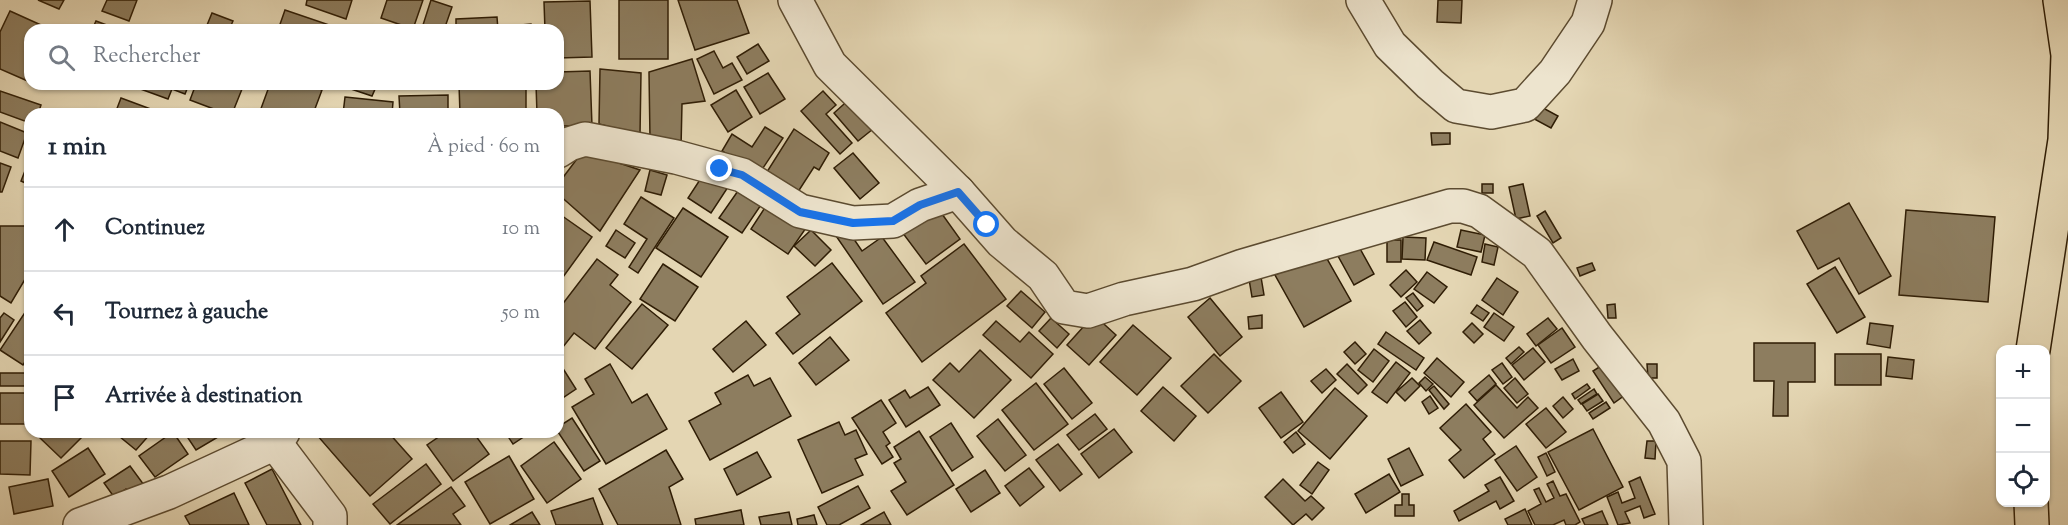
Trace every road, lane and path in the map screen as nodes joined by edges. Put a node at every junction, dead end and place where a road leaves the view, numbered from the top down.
1 (795, 0) edge
2 (1363, 0) edge
3 (1595, 0) edge
4 (2060, 0) edge
5 (564, 147) edge
6 (958, 192) junction
7 (2034, 345) edge
8 (277, 438) edge
9 (280, 438) edge
10 (2031, 507) edge
11 (80, 525) edge
12 (330, 525) edge
13 (1686, 525) edge
14 (2032, 525) edge

1 - 6 street
2 - 3 street
4 - 7 highway
5 - 6 street
6 - 13 street
8 - 11 street
9 - 12 street
10 - 14 highway

